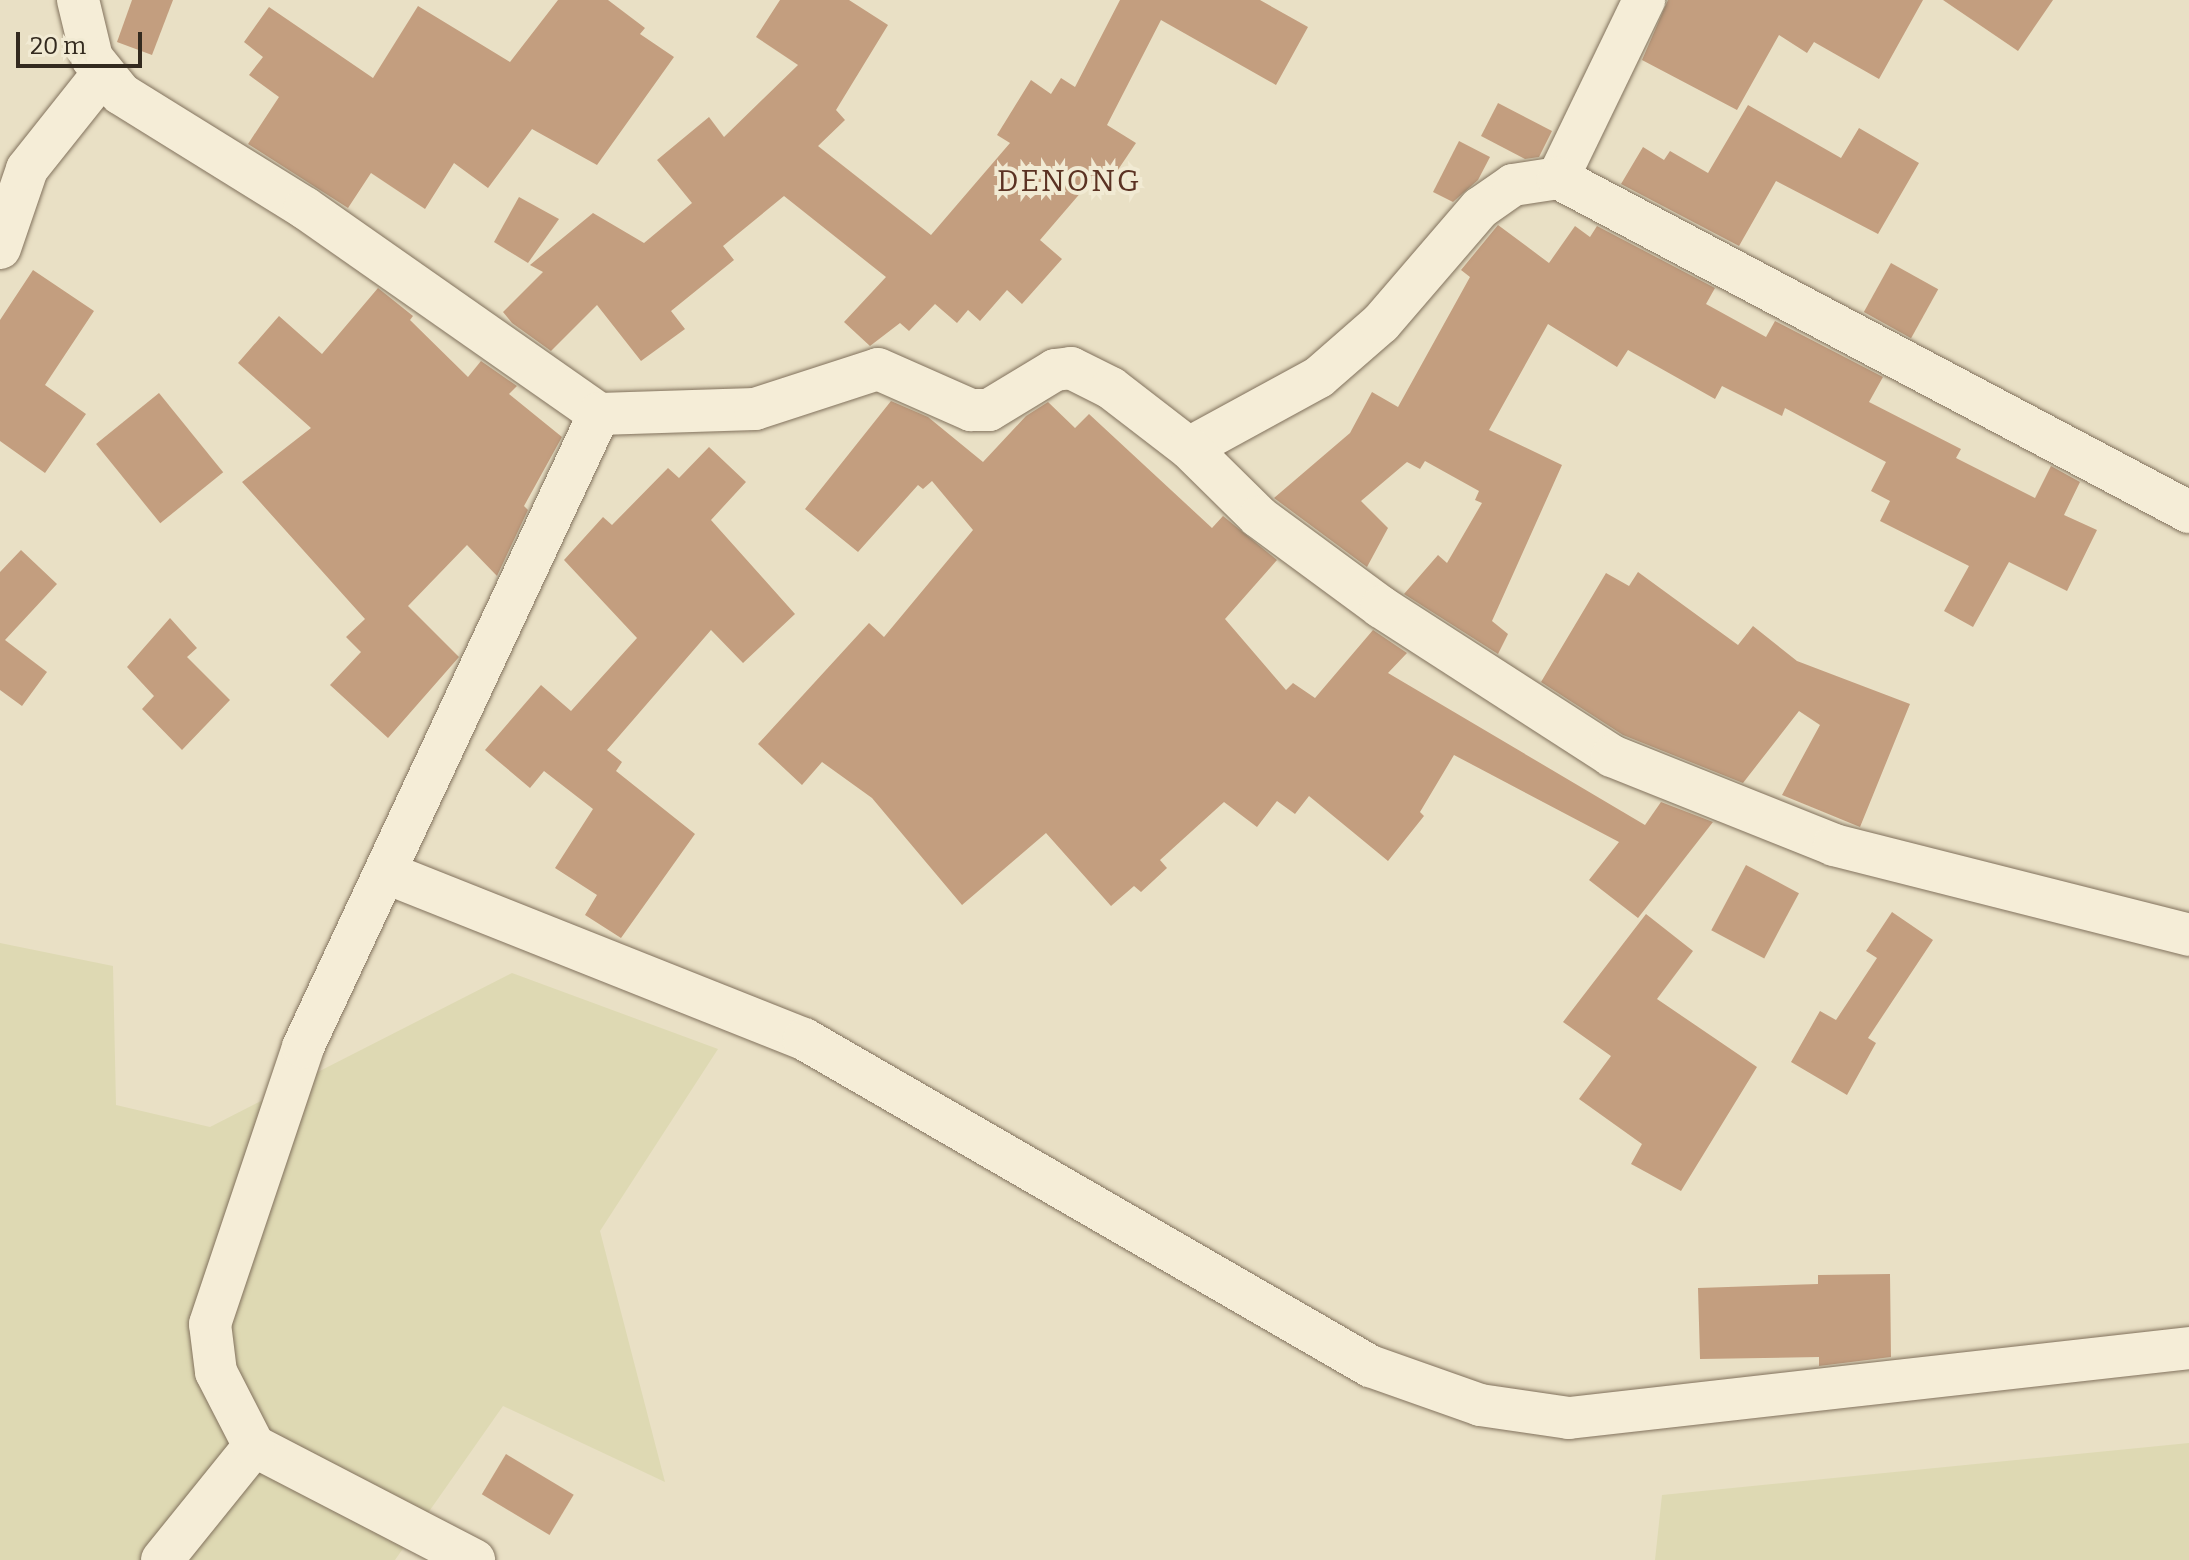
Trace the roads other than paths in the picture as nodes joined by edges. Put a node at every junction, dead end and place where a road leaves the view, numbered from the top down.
1 (78, 0) edge
2 (1644, 0) edge
3 (101, 76) junction
4 (1558, 178) junction
5 (0, 248) edge
6 (599, 414) junction
7 (1189, 448) junction
8 (2189, 512) edge
9 (389, 874) junction
10 (2189, 935) edge
11 (2189, 1348) edge
12 (254, 1446) junction
13 (162, 1560) edge
14 (474, 1560) edge

1 - 3 street
2 - 4 street
3 - 5 street
3 - 6 street
4 - 7 street
4 - 8 street
6 - 7 street
6 - 9 street
7 - 10 street
9 - 11 street
9 - 12 street
12 - 13 street
12 - 14 street

